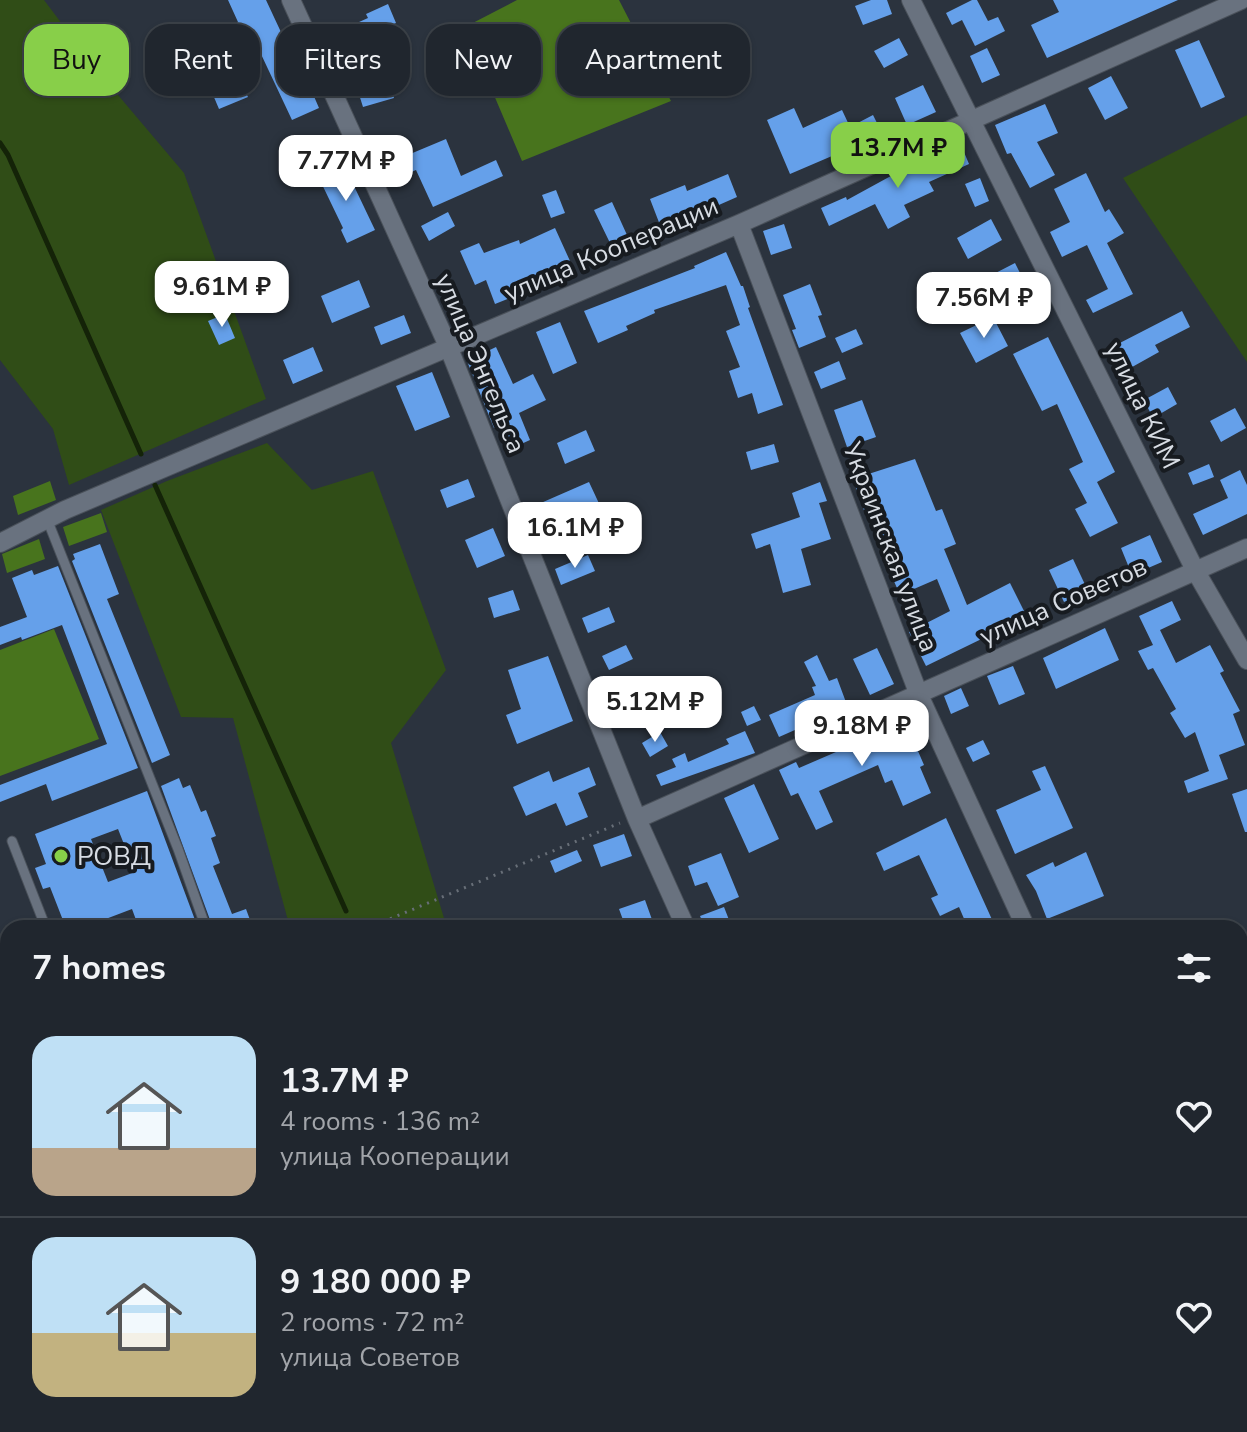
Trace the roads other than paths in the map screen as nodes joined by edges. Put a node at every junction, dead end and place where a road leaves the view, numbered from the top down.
1 (291, 0) edge
2 (911, 0) edge
3 (1241, 0) edge
4 (973, 121) junction
5 (739, 224) junction
6 (448, 346) junction
7 (47, 519) junction
8 (0, 543) edge
9 (1247, 548) edge
10 (1195, 570) junction
11 (1247, 660) edge
12 (919, 695) junction
13 (637, 819) junction
14 (12, 841) dead end
15 (43, 920) edge
16 (203, 920) edge
17 (682, 920) edge
18 (1022, 920) edge

1 - 6 street, улица Энгельса
2 - 4 street, улица КИМ
3 - 4 street, улица Кооперации
4 - 5 street, улица Кооперации
4 - 10 street, улица КИМ
5 - 6 street, улица Кооперации
5 - 12 street, Украинская улица
6 - 7 street, улица Кооперации
6 - 13 street, улица Энгельса
7 - 8 street, улица Кооперации
7 - 16 lane
9 - 10 street, улица Советов
10 - 11 street, улица КИМ
10 - 12 street, улица Советов
12 - 13 street, улица Советов
12 - 18 street, Украинская улица
13 - 17 street, улица Энгельса
14 - 15 lane

